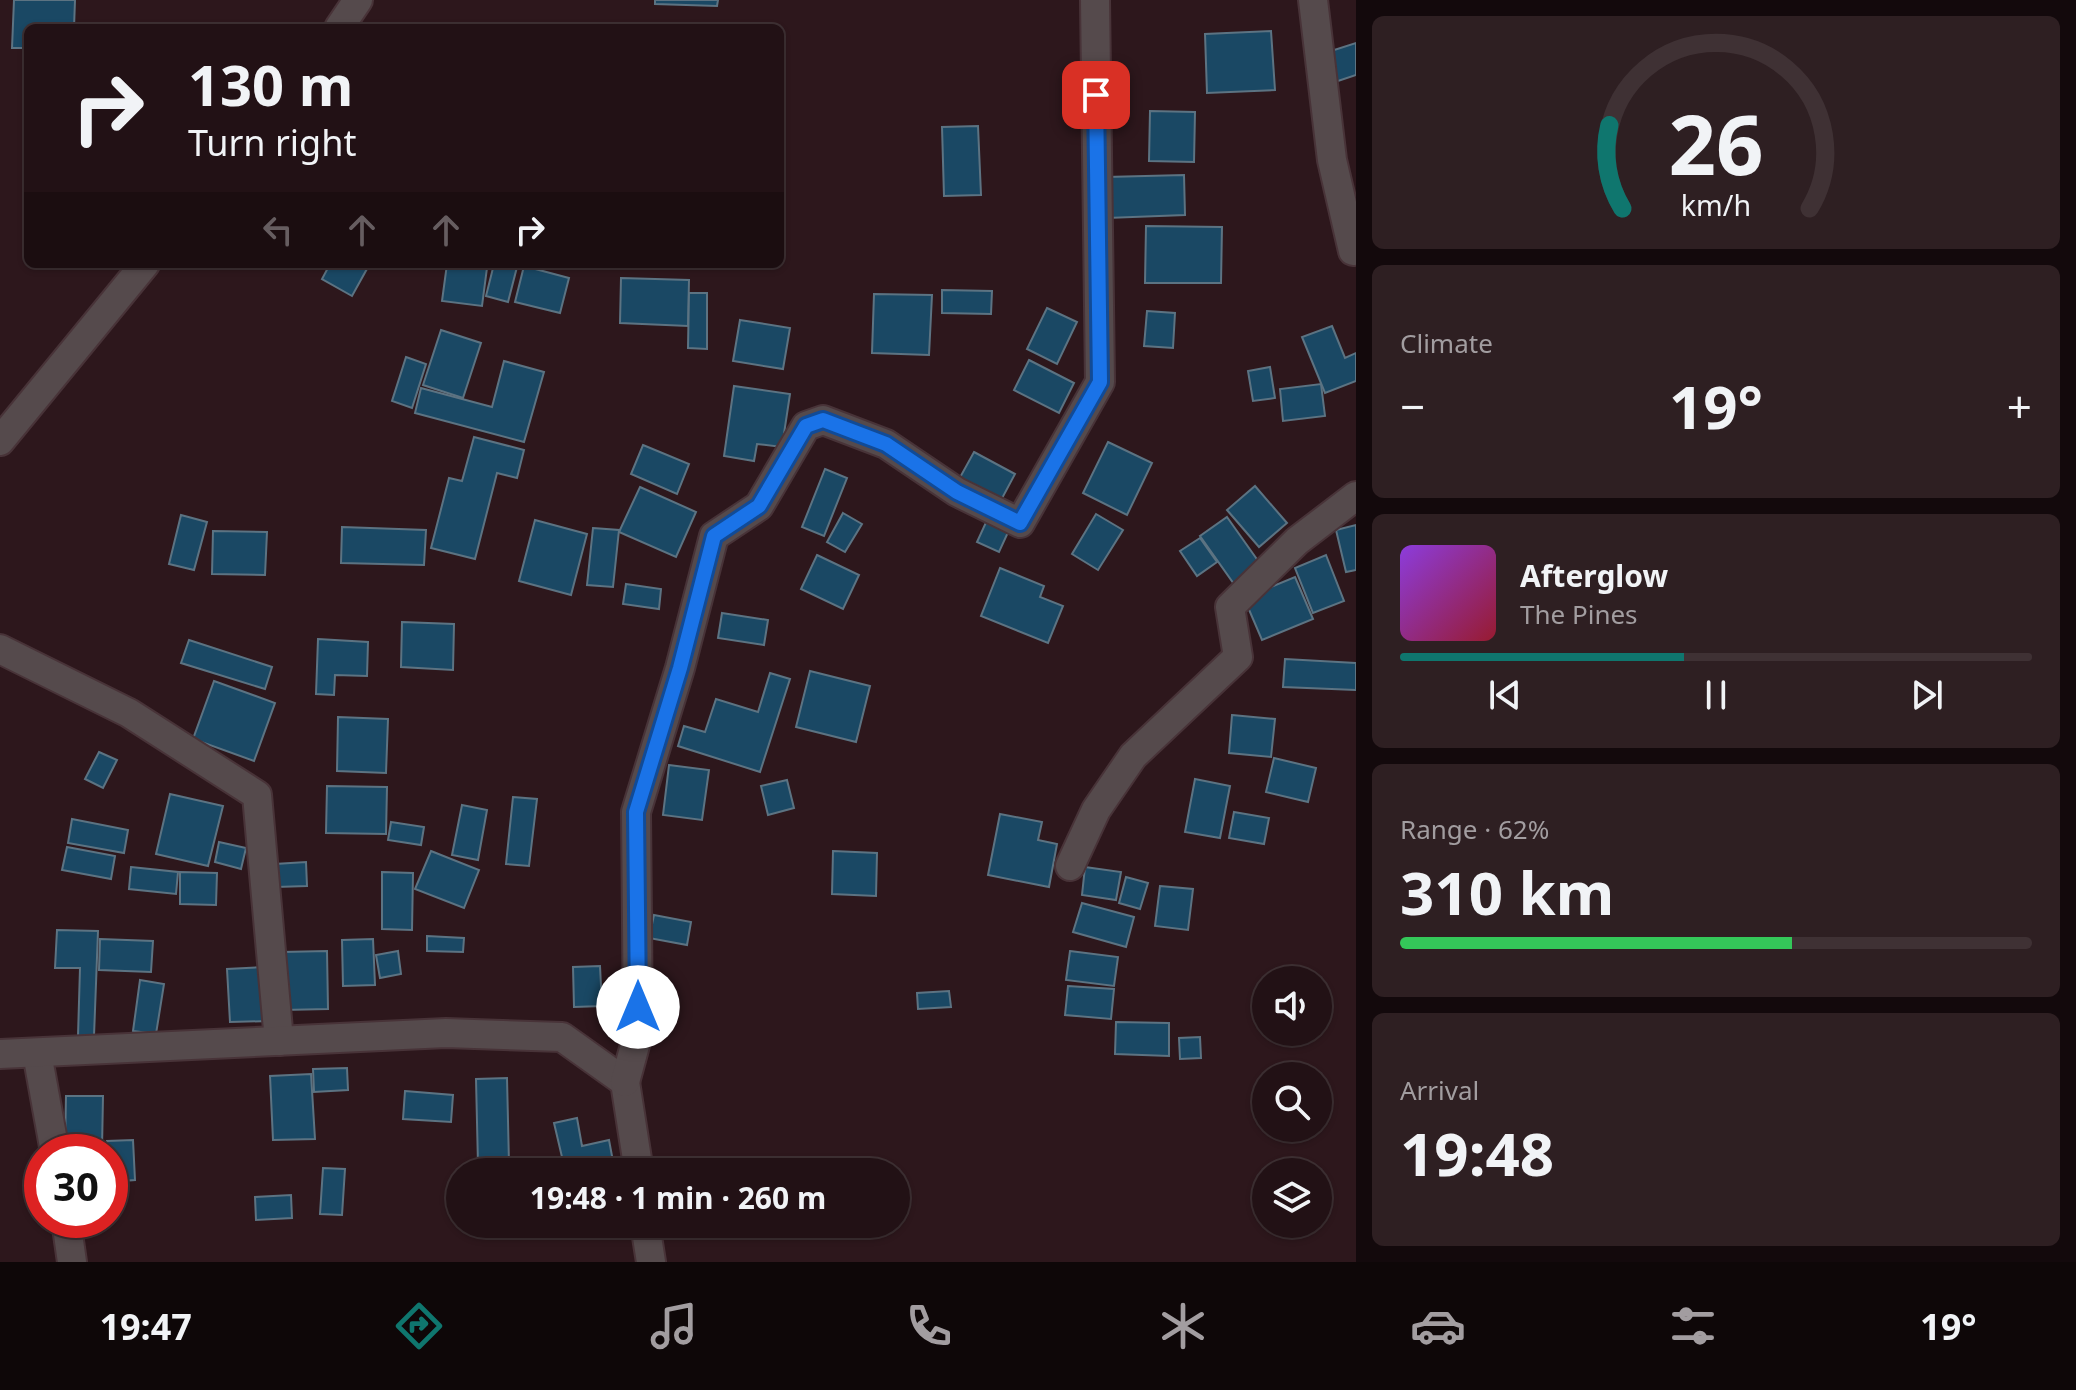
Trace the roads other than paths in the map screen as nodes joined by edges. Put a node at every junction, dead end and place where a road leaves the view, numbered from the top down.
1 (358, 0) edge
2 (1095, 0) edge
3 (1313, 0) edge
4 (342, 24) edge
5 (1353, 251) dead end
6 (142, 268) edge
7 (0, 441) edge
8 (1356, 496) edge
9 (0, 649) edge
10 (1070, 866) dead end
11 (279, 1041) junction
12 (37, 1053) junction
13 (0, 1054) edge
14 (625, 1082) junction
15 (52, 1134) edge
16 (637, 1158) edge
17 (69, 1238) edge
18 (647, 1238) edge
19 (72, 1262) edge
20 (651, 1262) edge

1 - 4 street
2 - 14 street
3 - 5 street
6 - 7 street
8 - 10 street
9 - 11 street
11 - 12 street
11 - 14 street
12 - 13 street
12 - 15 street
14 - 16 street
17 - 19 street
18 - 20 street

